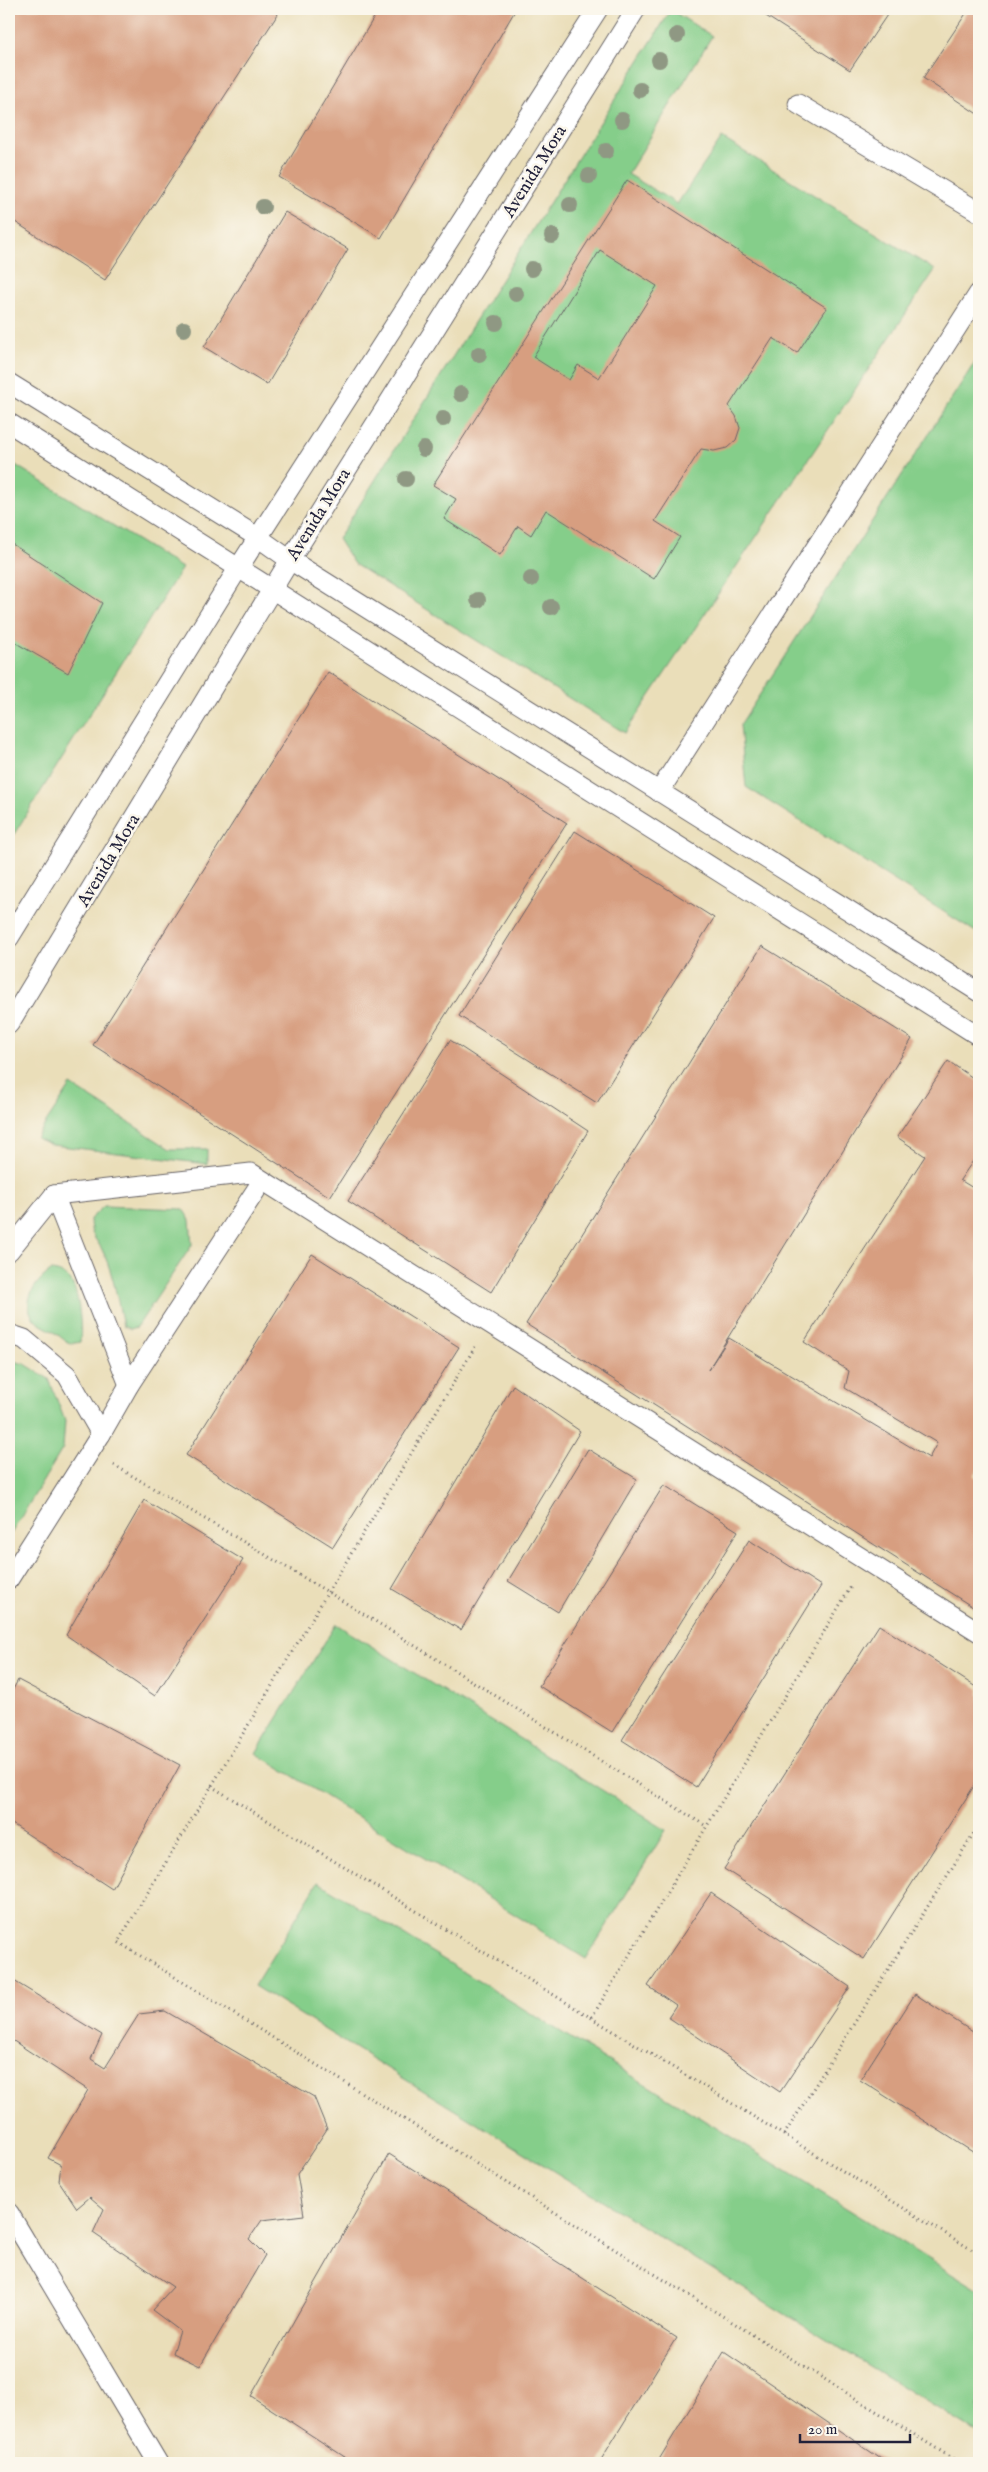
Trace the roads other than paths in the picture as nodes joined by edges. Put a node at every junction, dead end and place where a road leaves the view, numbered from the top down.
1 (598, 9) edge
2 (636, 9) edge
3 (798, 104) dead end
4 (979, 212) edge
5 (979, 292) edge
6 (9, 383) edge
7 (9, 423) edge
8 (260, 538) junction
9 (290, 560) junction
10 (239, 567) junction
11 (272, 590) junction
12 (660, 792) junction
13 (9, 938) edge
14 (979, 992) edge
15 (9, 1024) edge
16 (979, 1036) edge
17 (262, 1181) junction
18 (54, 1195) junction
19 (9, 1251) edge
20 (9, 1334) edge
21 (129, 1385) junction
22 (101, 1434) junction
23 (9, 1579) edge
24 (979, 1632) edge
25 (9, 2213) edge
26 (158, 2463) edge

1 - 8 lane, Avenida Mora
2 - 9 lane, Avenida Mora
3 - 4 lane
5 - 12 lane
6 - 8 lane
7 - 10 lane
8 - 9 lane
8 - 10 lane, Avenida Mora
9 - 11 lane, Avenida Mora
9 - 12 lane
10 - 11 lane
10 - 13 lane, Avenida Mora
11 - 15 lane, Avenida Mora
11 - 16 lane
12 - 14 lane
17 - 18 lane
17 - 21 lane
17 - 24 lane
18 - 19 lane
18 - 21 lane
20 - 22 lane
21 - 22 lane
22 - 23 lane
25 - 26 lane

